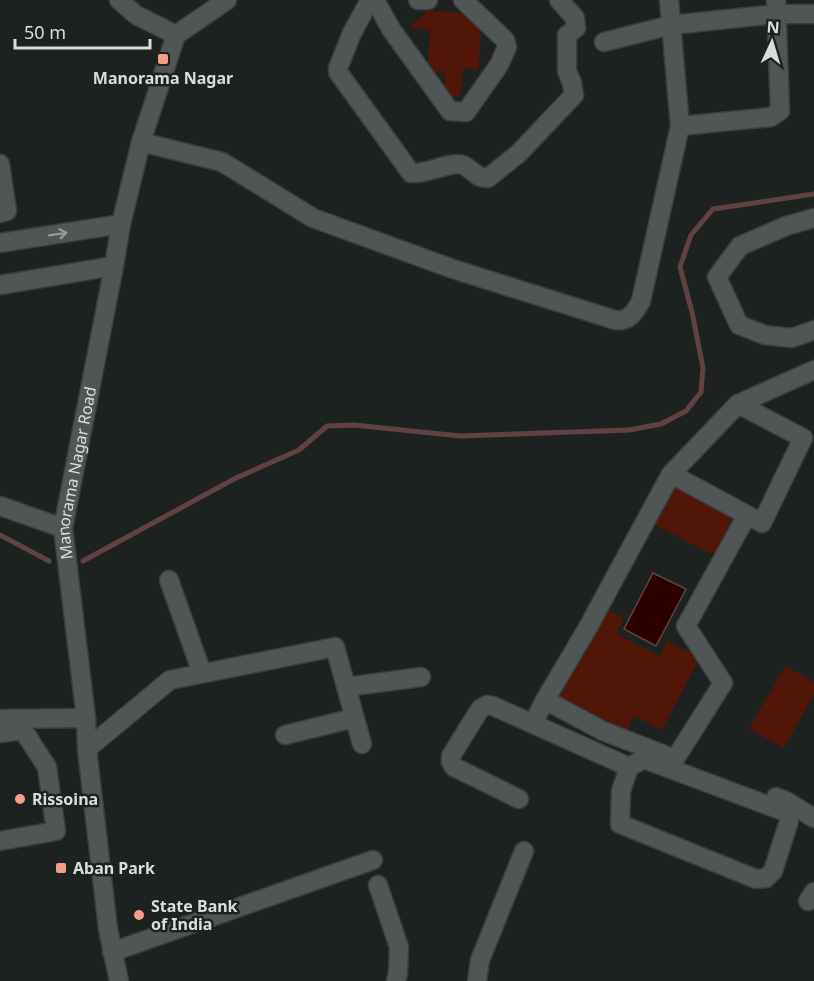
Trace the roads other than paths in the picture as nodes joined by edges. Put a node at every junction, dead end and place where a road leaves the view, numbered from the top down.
1 (119, 0) edge
2 (226, 0) edge
3 (370, 0) edge
4 (375, 0) edge
5 (418, 0) edge
6 (428, 0) edge
7 (463, 0) edge
8 (559, 0) edge
9 (669, 0) edge
10 (776, 7) edge
11 (814, 14) edge
12 (671, 25) junction
13 (176, 35) junction
14 (604, 42) dead end
15 (680, 126) junction
16 (141, 142) junction
17 (0, 165) edge
18 (0, 213) edge
19 (814, 218) edge
20 (121, 224) junction
21 (0, 243) edge
22 (114, 266) junction
23 (0, 285) edge
24 (814, 330) edge
25 (814, 370) edge
26 (738, 404) junction
27 (671, 474) junction
28 (0, 506) edge
29 (747, 515) junction
30 (63, 528) junction
31 (169, 580) dead end
32 (202, 673) junction
33 (421, 677) dead end
34 (346, 687) junction
35 (545, 700) junction
36 (86, 718) junction
37 (354, 718) junction
38 (0, 719) edge
39 (533, 724) junction
40 (0, 733) edge
41 (285, 735) dead end
42 (362, 744) dead end
43 (87, 749) junction
44 (675, 759) junction
45 (629, 767) junction
46 (519, 799) dead end
47 (814, 818) edge
48 (0, 841) edge
49 (524, 851) dead end
50 (373, 860) dead end
51 (378, 885) dead end
52 (112, 952) junction
53 (119, 981) edge
54 (396, 981) edge
55 (477, 981) edge

1 - 13 street
2 - 13 street
3 - 8 street
4 - 7 street
5 - 6 street
9 - 12 street
10 - 11 street
10 - 12 street
10 - 15 street
12 - 14 street
12 - 15 street
13 - 16 street, Manorama Nagar Road
15 - 16 street
16 - 20 street, Manorama Nagar Road
17 - 18 street
19 - 24 street
21 -> 20 street
20 - 22 street, Manorama Nagar Road
22 - 23 street
22 - 30 street, Manorama Nagar Road
25 - 26 street
26 - 27 street
26 - 29 street
27 - 29 street
27 - 35 street
28 - 30 street
29 - 44 street
30 - 36 street, Manorama Nagar Road
31 - 32 street
32 - 34 street
32 - 43 street
33 - 34 street
34 - 37 street
35 - 39 street
35 - 44 street
36 - 38 street
36 - 43 street, Manorama Nagar Road
37 - 41 street
37 - 42 street
39 - 45 street
39 - 46 street
40 - 48 street
43 - 52 street, Manorama Nagar Road
44 - 47 street
45 - 45 street
49 - 55 street
50 - 52 street
51 - 54 street
52 - 53 street, Manorama Nagar Road

